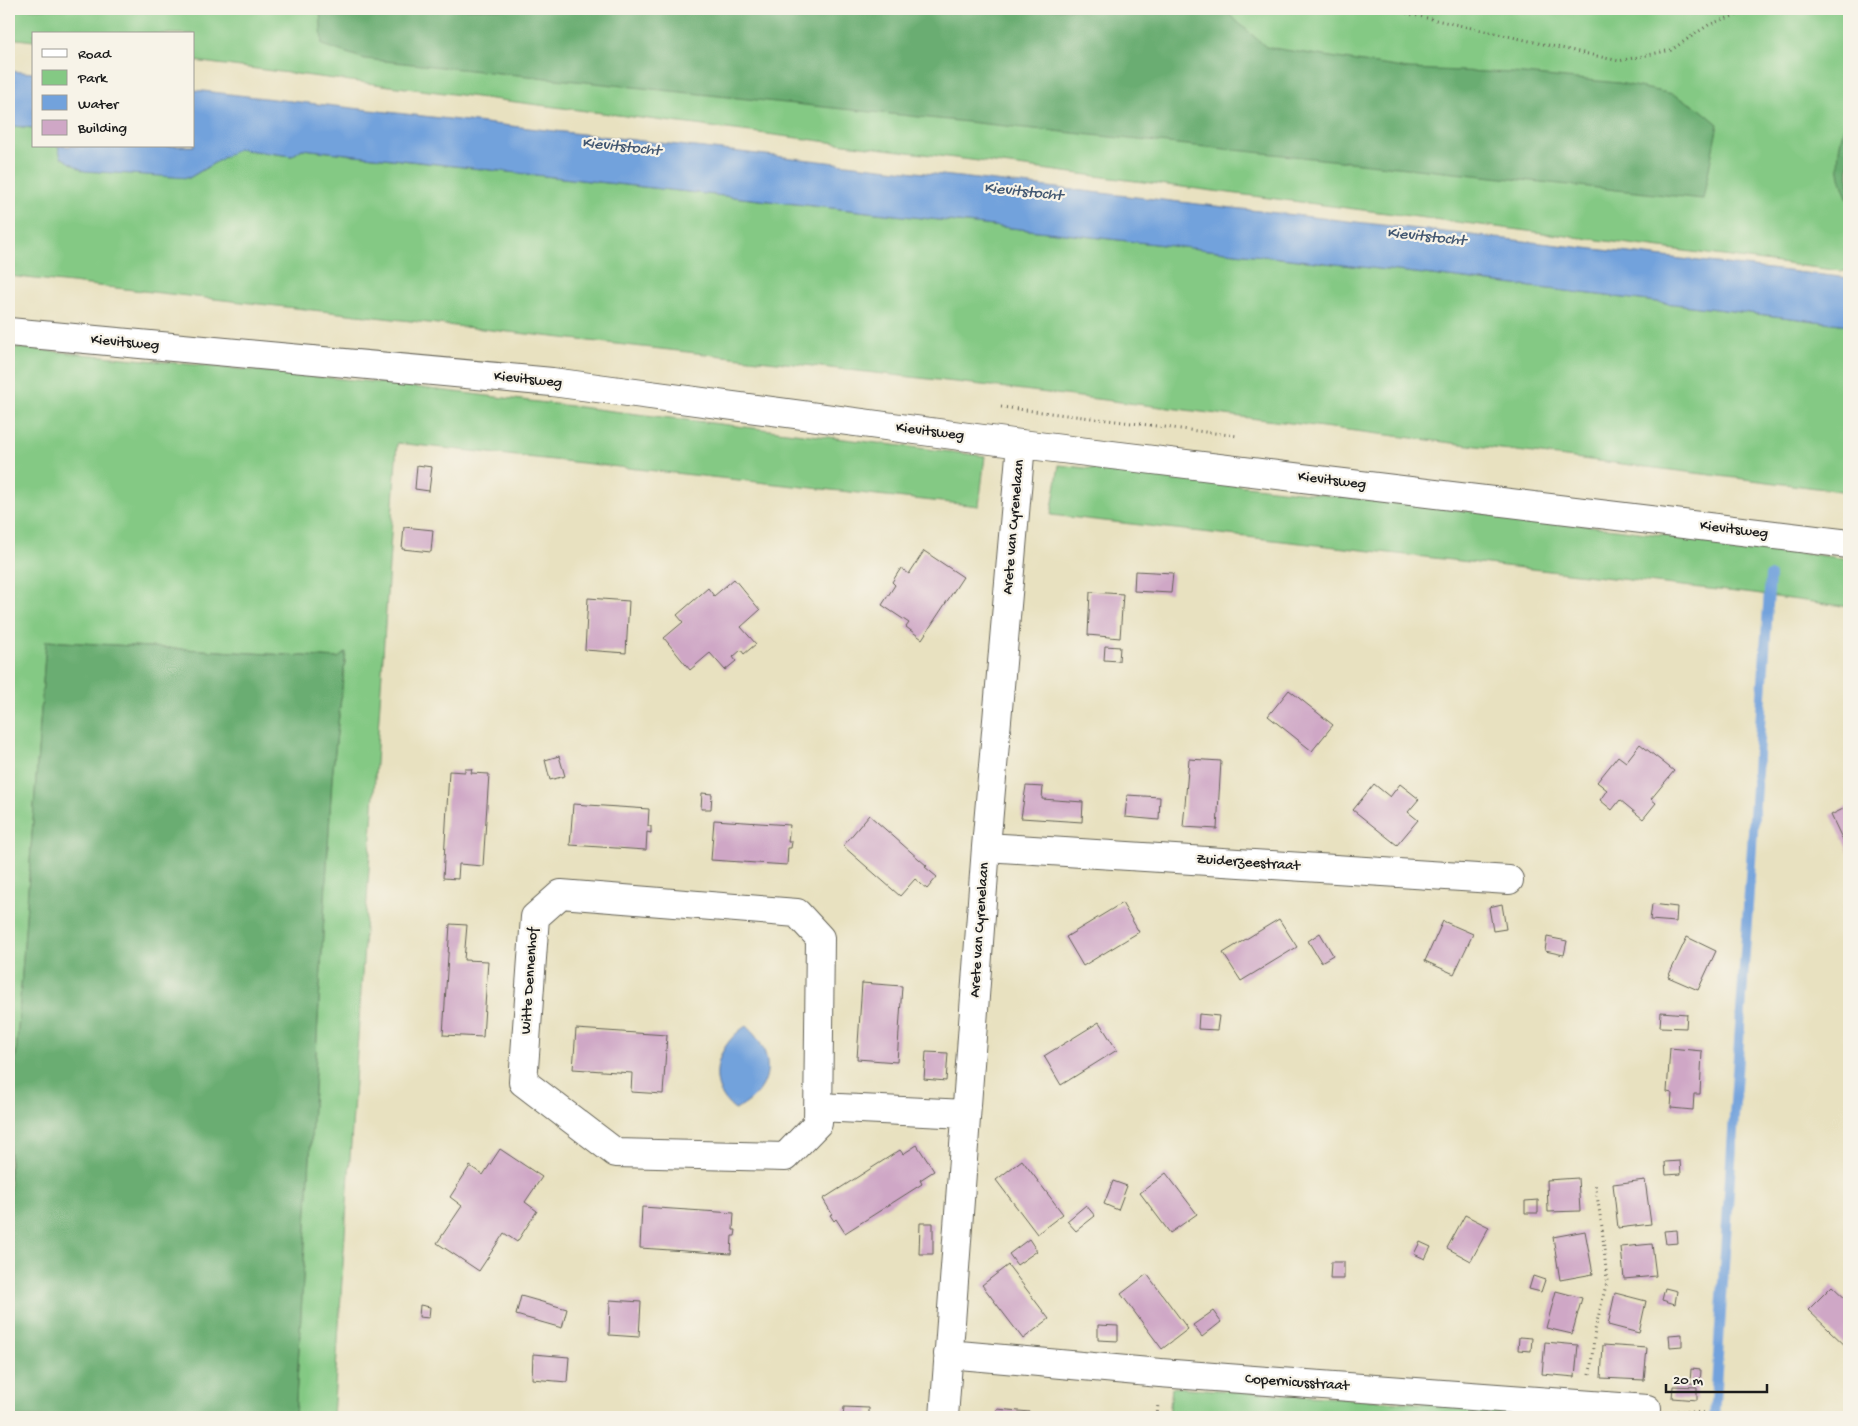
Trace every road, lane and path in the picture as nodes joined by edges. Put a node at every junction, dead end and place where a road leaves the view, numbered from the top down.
1 (1387, 9) edge
2 (1754, 9) edge
3 (9, 332) edge
4 (1021, 444) junction
5 (1849, 544) edge
6 (986, 847) junction
7 (1509, 880) dead end
8 (818, 1107) junction
9 (966, 1114) junction
10 (1594, 1183) dead end
11 (948, 1354) junction
12 (1586, 1404) junction
13 (1646, 1409) dead end
14 (944, 1417) edge

1 - 2 path
3 - 4 street, Kievitsweg
4 - 5 street, Kievitsweg
4 - 6 street, Arete van Cyrenelaan
6 - 7 street, Zuiderzeestraat
6 - 9 street, Arete van Cyrenelaan
8 - 8 street, Witte Dennenhof
8 - 9 street
9 - 11 street, Arete van Cyrenelaan
10 - 12 path
11 - 12 street, Copernicusstraat
11 - 14 street, Arete van Cyrenelaan
12 - 13 street, Copernicusstraat

